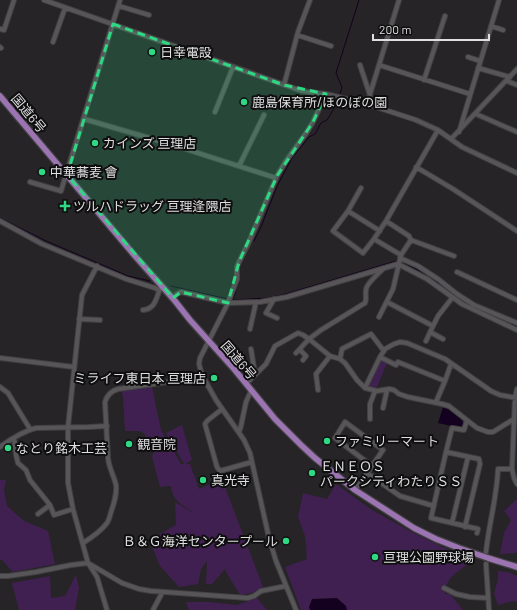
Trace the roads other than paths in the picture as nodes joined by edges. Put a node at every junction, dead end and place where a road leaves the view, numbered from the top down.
1 (14, 0) edge
2 (44, 0) edge
3 (120, 0) edge
4 (310, 0) edge
5 (399, 0) edge
6 (499, 0) edge
7 (119, 6) junction
8 (65, 8) junction
9 (149, 15) dead end
10 (445, 16) dead end
11 (113, 24) junction
12 (491, 26) junction
13 (0, 28) edge
14 (503, 30) dead end
15 (297, 35) junction
16 (53, 42) dead end
17 (331, 46) dead end
18 (468, 57) dead end
19 (480, 61) junction
20 (360, 65) dead end
21 (379, 65) junction
22 (233, 67) junction
23 (478, 68) junction
24 (517, 69) edge
25 (508, 79) junction
26 (424, 80) junction
27 (284, 85) junction
28 (517, 85) edge
29 (326, 94) junction
30 (470, 94) junction
31 (0, 96) edge
32 (370, 96) junction
33 (367, 104) junction
34 (214, 112) dead end
35 (476, 114) junction
36 (264, 115) dead end
37 (84, 118) junction
38 (438, 130) junction
39 (459, 132) junction
40 (517, 132) edge
41 (451, 140) junction
42 (239, 166) junction
43 (416, 167) junction
44 (517, 173) edge
45 (67, 175) junction
46 (276, 178) junction
47 (30, 182) dead end
48 (361, 188) dead end
49 (348, 211) junction
50 (0, 221) edge
51 (386, 221) junction
52 (380, 231) junction
53 (517, 231) edge
54 (374, 239) junction
55 (410, 240) junction
56 (401, 256) junction
57 (454, 256) dead end
58 (398, 264) junction
59 (97, 266) junction
60 (383, 268) junction
61 (457, 272) dead end
62 (160, 288) junction
63 (173, 298) junction
64 (452, 298) junction
65 (274, 299) junction
66 (517, 300) edge
67 (256, 302) junction
68 (387, 302) junction
69 (228, 303) junction
70 (143, 310) dead end
71 (379, 317) dead end
72 (277, 318) dead end
73 (79, 319) junction
74 (100, 320) dead end
75 (517, 323) edge
76 (433, 326) junction
77 (250, 329) dead end
78 (517, 330) edge
79 (430, 332) junction
80 (309, 339) junction
81 (443, 339) dead end
82 (209, 341) junction
83 (426, 341) dead end
84 (251, 349) dead end
85 (384, 351) junction
86 (330, 356) junction
87 (380, 357) junction
88 (0, 358) edge
89 (340, 359) junction
90 (303, 360) dead end
91 (451, 364) junction
92 (74, 367) junction
93 (202, 374) junction
94 (255, 374) junction
95 (445, 381) junction
96 (246, 384) junction
97 (0, 387) edge
98 (365, 388) junction
99 (517, 389) edge
100 (251, 390) junction
101 (318, 390) dead end
102 (375, 390) junction
103 (387, 390) junction
104 (516, 397) edge
105 (436, 402) junction
106 (383, 408) dead end
107 (222, 409) junction
108 (370, 419) dead end
109 (514, 419) junction
110 (467, 420) junction
111 (107, 426) junction
112 (68, 427) junction
113 (30, 429) junction
114 (516, 430) edge
115 (239, 432) junction
116 (14, 438) junction
117 (0, 447) edge
118 (446, 452) junction
119 (468, 457) junction
120 (252, 462) junction
121 (372, 466) junction
122 (512, 469) junction
123 (367, 473) junction
124 (517, 484) edge
125 (355, 490) junction
126 (50, 505) junction
127 (434, 506) junction
128 (73, 509) junction
129 (38, 514) dead end
130 (452, 523) junction
131 (466, 527) junction
132 (477, 533) dead end
133 (83, 543) junction
134 (486, 552) dead end
135 (88, 563) junction
136 (486, 564) dead end
137 (517, 567) edge
138 (0, 576) edge
139 (286, 586) junction
140 (444, 588) dead end
141 (162, 592) junction
142 (488, 598) junction
143 (107, 610) edge
144 (153, 610) edge
145 (296, 610) edge
146 (489, 610) edge

1 - 13 street
2 - 8 street
3 - 7 street
4 - 15 street
5 - 21 street
6 - 12 street
7 - 9 street
7 - 11 street
8 - 11 street
8 - 16 street
10 - 26 street
11 - 22 street
11 - 37 street
12 - 14 street
12 - 19 street
15 - 17 street
15 - 27 street
18 - 19 street
19 - 23 street
20 - 32 street
21 - 26 street
21 - 32 street
22 - 27 street
22 - 34 street
23 - 25 street
23 - 30 street
24 - 25 street
25 - 28 street
25 - 35 street
26 - 30 street
27 - 29 street
29 - 33 street
29 - 46 street
30 - 39 street
31 - 45 highway, 国道6号
32 - 33 street
33 - 38 street
35 - 39 street
35 - 40 street
36 - 42 street
37 - 42 street
37 - 45 street
38 - 41 street
38 - 43 street
39 - 41 street
41 - 44 street
42 - 46 street
43 - 51 street
43 - 53 street
45 - 47 street
45 - 62 highway, 国道6号
46 - 69 street
48 - 49 street
49 - 52 street
49 - 54 street
50 - 59 street
51 - 52 street
51 - 55 street
52 - 54 street
54 - 56 street
55 - 56 street
55 - 57 street
56 - 58 street
56 - 75 street
58 - 60 street
58 - 64 street
58 - 68 street
59 - 62 street
59 - 73 street
60 - 65 street
60 - 80 street
61 - 66 street
62 - 63 highway, 国道6号
62 - 70 street
63 - 69 street
63 - 82 highway, 国道6号
64 - 76 street
64 - 78 street
65 - 67 street
65 - 72 street
67 - 69 street
67 - 77 street
68 - 71 street
68 - 76 street
69 - 82 street
73 - 74 street
73 - 92 street
76 - 79 street
79 - 81 street
79 - 83 street
80 - 86 street
80 - 90 street
80 - 94 street
82 - 93 street
82 - 96 highway, 国道6号
84 - 94 street
85 - 87 street
85 - 89 street
85 - 91 street
86 - 89 street
86 - 101 street
87 - 95 street
87 - 98 street
88 - 92 street
89 - 98 street
91 - 95 street
91 - 104 street
92 - 112 street
93 - 107 street
93 - 111 street
94 - 96 street
95 - 105 street
96 - 100 highway, 国道6号
97 - 113 street
98 - 102 street
99 - 104 street
100 - 115 street
100 - 125 highway, 国道6号
102 - 103 street
102 - 108 street
103 - 105 street
103 - 106 street
104 - 109 street
105 - 110 street
107 - 115 street
107 - 120 street
109 - 110 street
109 - 114 street
110 - 118 street
111 - 112 street
111 - 133 street
112 - 113 street
112 - 128 street
113 - 116 street
114 - 122 street
115 - 120 street
116 - 117 street
116 - 126 street
118 - 119 street
118 - 127 street
119 - 130 street
119 - 131 street
120 - 139 street
121 - 121 street
121 - 123 street
122 - 124 street
122 - 134 street
123 - 125 street
123 - 127 street
125 - 137 highway, 国道6号
126 - 128 street
126 - 129 street
127 - 130 street
128 - 133 street
130 - 131 street
131 - 132 street
133 - 135 street
135 - 138 street
135 - 141 street
135 - 143 street
136 - 142 street
139 - 141 street
139 - 145 street
140 - 142 street
141 - 144 street
142 - 146 street

